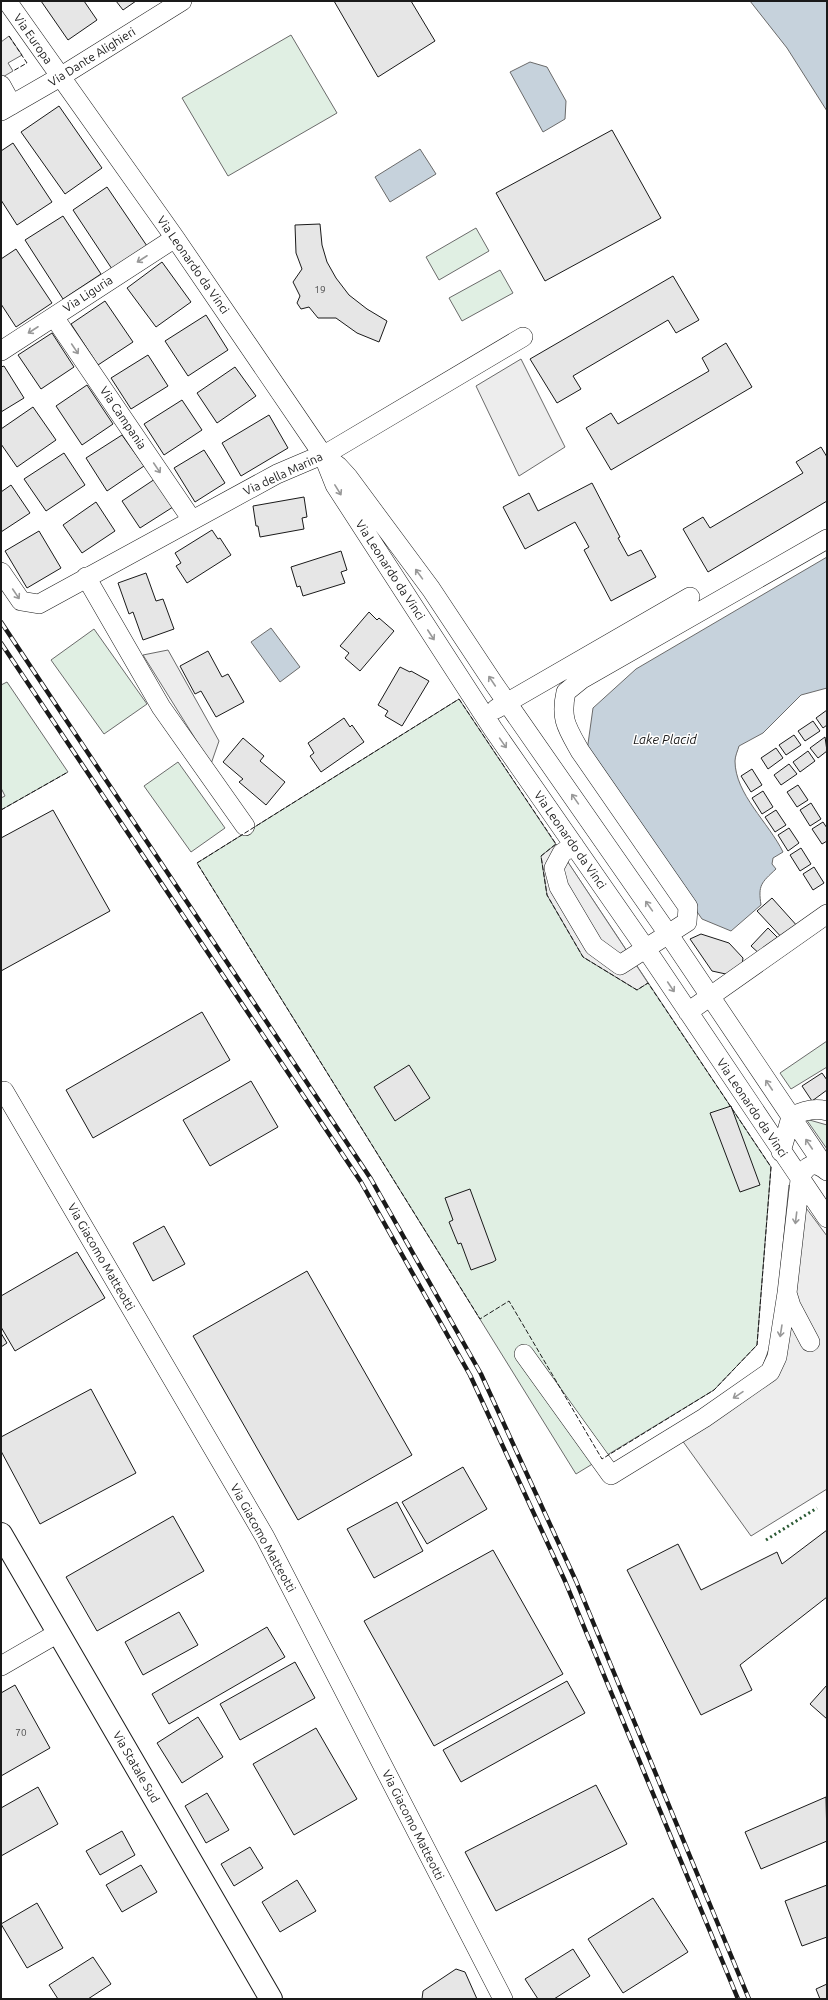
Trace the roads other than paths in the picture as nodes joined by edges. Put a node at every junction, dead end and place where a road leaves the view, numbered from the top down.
1 (7, 1) edge
2 (174, 3) edge
3 (60, 77) junction
4 (1, 85) edge
5 (7, 108) edge
6 (175, 238) junction
7 (54, 317) junction
8 (523, 336) dead end
9 (1, 351) edge
10 (323, 454) junction
11 (192, 520) junction
12 (827, 538) edge
13 (1, 572) edge
14 (86, 578) junction
15 (690, 597) dead end
16 (507, 703) junction
17 (484, 716) junction
18 (245, 826) dead end
19 (603, 840) junction
20 (577, 849) junction
21 (827, 914) edge
22 (668, 934) junction
23 (646, 949) junction
24 (710, 996) junction
25 (688, 1012) junction
26 (1, 1092) edge
27 (827, 1111) edge
28 (791, 1117) junction
29 (781, 1152) junction
30 (827, 1170) edge
31 (800, 1180) junction
32 (827, 1218) edge
33 (787, 1293) junction
34 (810, 1342) dead end
35 (524, 1354) dead end
36 (1, 1534) edge
37 (58, 1633) junction
38 (1, 1666) edge
39 (272, 1999) edge
40 (503, 1999) edge

1 - 3 street, Via Europa
2 - 3 street, Via Dante Alighieri
3 - 5 street, Via Dante Alighieri
3 - 6 street, Via Leonardo da Vinci
4 - 5 street
6 -> 7 street, Via Liguria
6 - 10 street, Via Leonardo da Vinci
7 -> 9 street, Via Liguria
7 -> 11 street, Via Campania
8 - 10 street, Via della Marina
10 - 11 street, Via della Marina
16 -> 10 street, Via Leonardo da Vinci
10 -> 17 street, Via Leonardo da Vinci
11 - 14 street, Via della Marina
12 - 22 street
13 -> 14 street, Via della Marina
14 - 18 street
15 - 16 street
16 - 17 street
19 -> 16 street, Via Leonardo da Vinci
17 -> 20 street, Via Leonardo da Vinci
19 - 20 street
22 -> 19 street, Via Leonardo da Vinci
20 - 23 street, Via Leonardo da Vinci
20 - 23 street
21 - 24 street
22 - 23 street
22 - 24 street, Via Leonardo da Vinci
23 -> 25 street, Via Leonardo da Vinci
24 - 25 street
28 -> 24 street, Via Leonardo da Vinci
25 - 29 street, Via Leonardo da Vinci
26 - 40 street, Via Giacomo Matteotti
27 - 28 street
28 - 29 street
30 -> 28 street, Via Leonardo da Vinci
29 - 31 street, Via Leonardo da Vinci
30 - 31 street
31 - 32 street, Via Leonardo da Vinci
31 -> 33 street
33 - 34 street
33 -> 35 street
36 - 37 main road, Via Statale Sud
37 - 38 street
37 - 39 main road, Via Statale Sud

